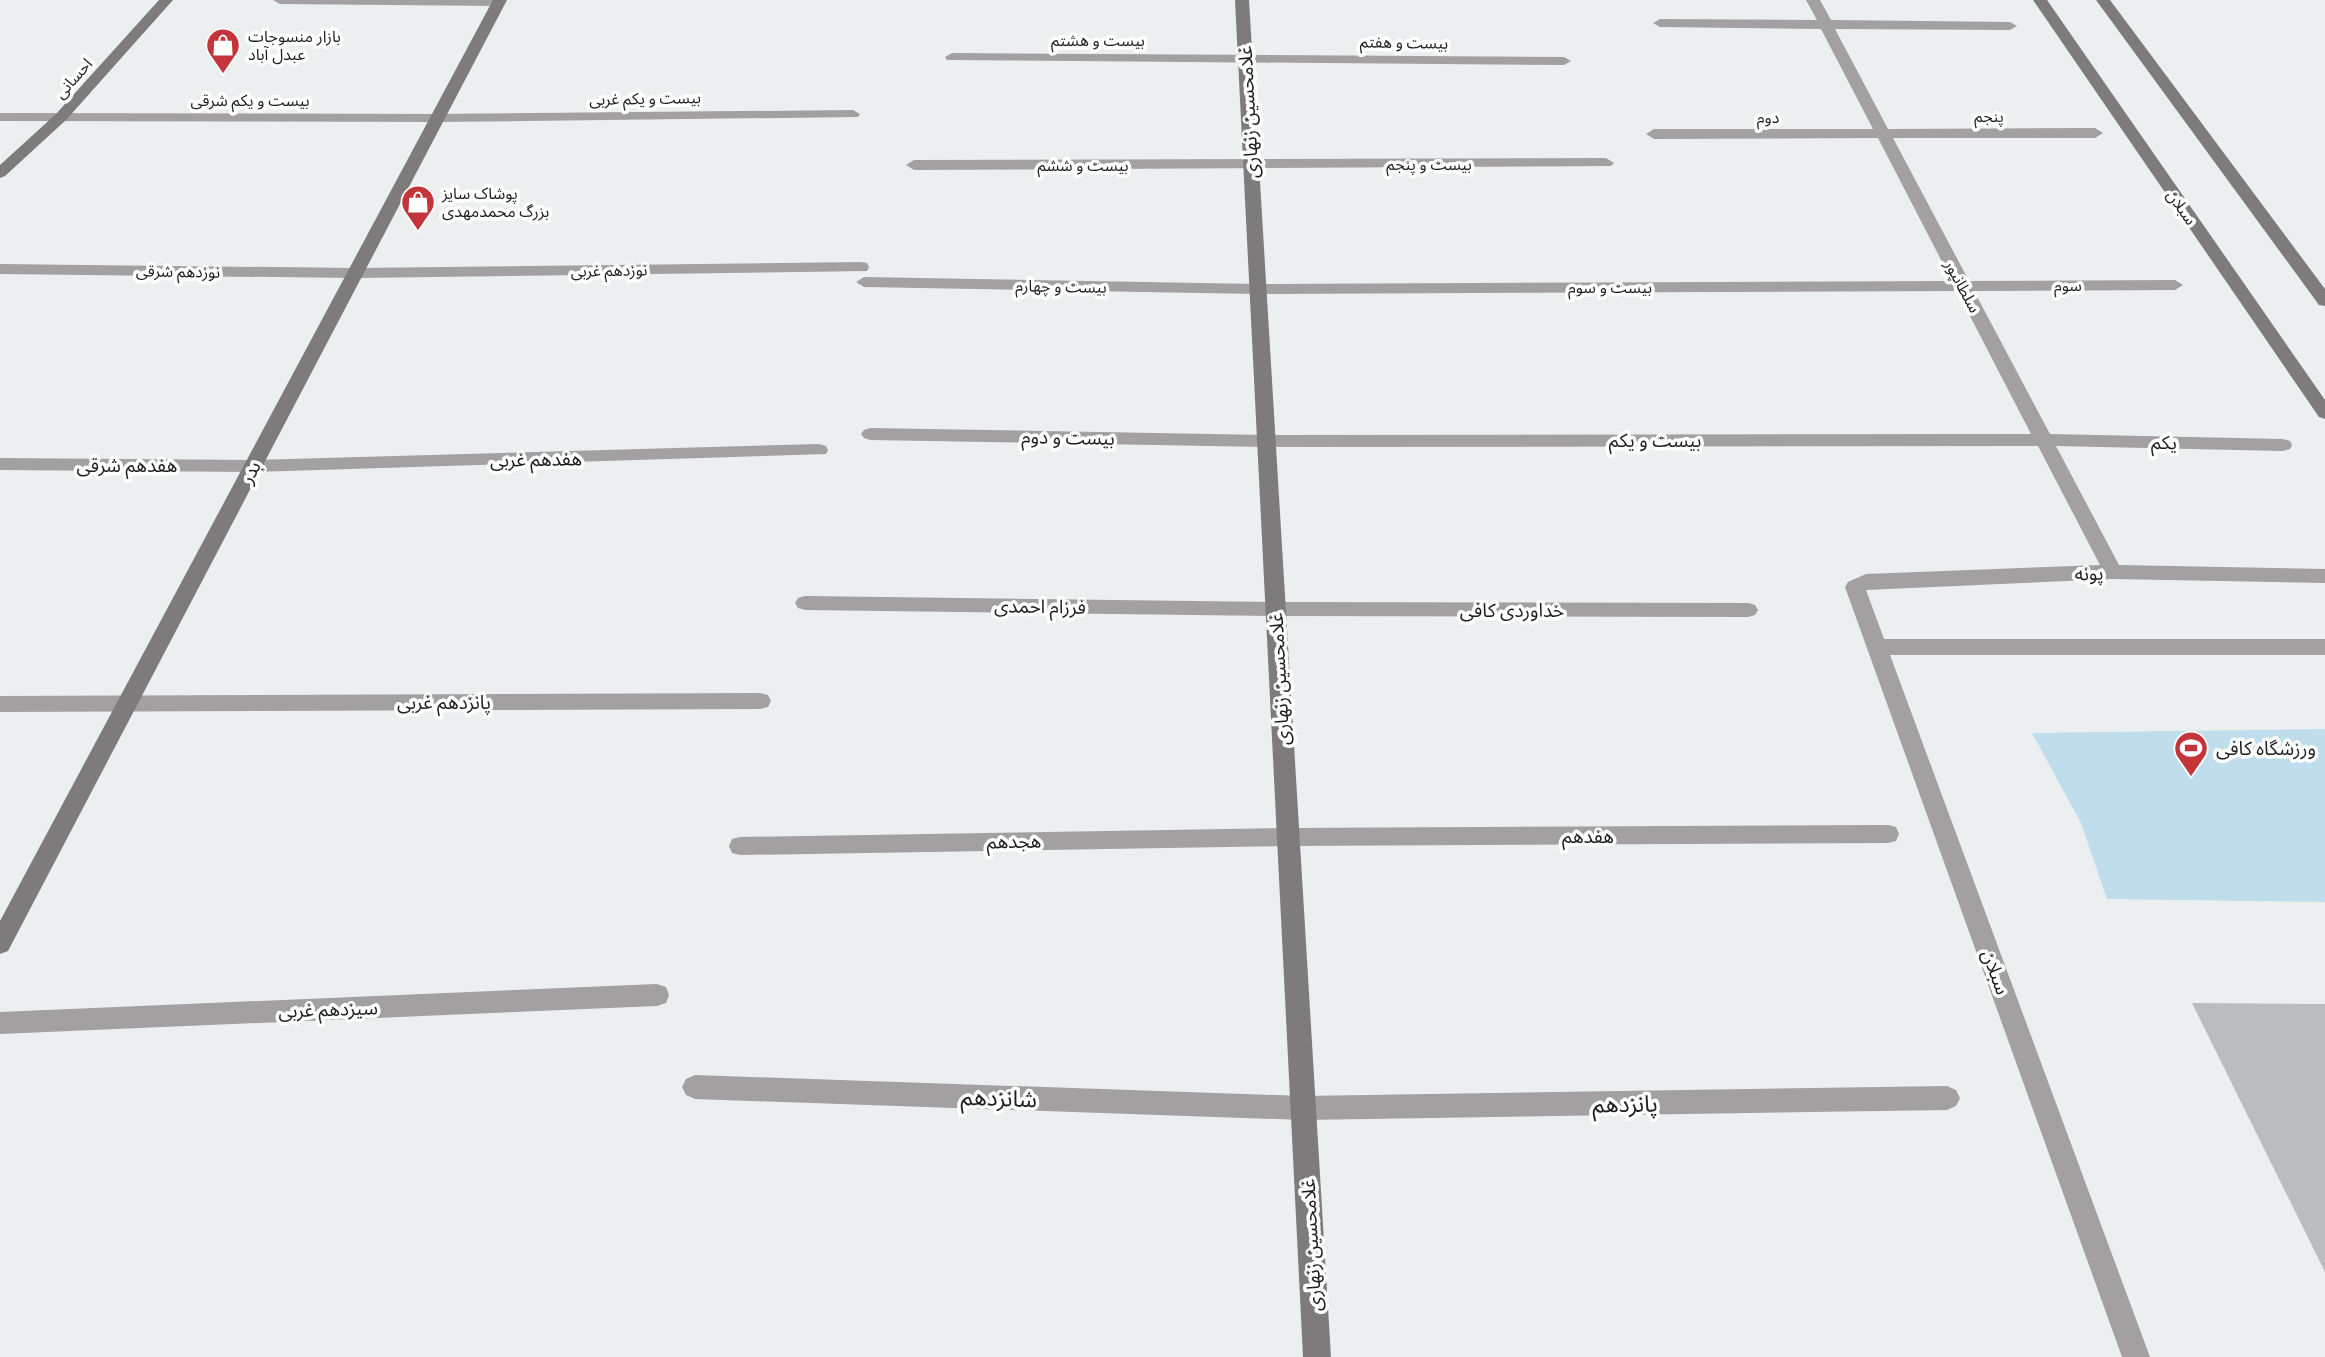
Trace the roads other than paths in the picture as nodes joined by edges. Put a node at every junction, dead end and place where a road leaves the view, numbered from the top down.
1 (166, 0) edge
2 (280, 0) edge
3 (1242, 0) edge
4 (1812, 0) edge
5 (2040, 0) edge
6 (2104, 0) edge
7 (500, 1) edge
8 (1660, 23) dead end
9 (1825, 24) junction
10 (2010, 26) dead end
11 (952, 57) dead end
12 (1245, 57) junction
13 (1564, 61) dead end
14 (853, 114) dead end
15 (0, 117) edge
16 (61, 117) junction
17 (438, 118) junction
18 (2095, 133) dead end
19 (1654, 134) dead end
20 (1883, 134) junction
21 (1606, 163) dead end
22 (914, 165) dead end
23 (1251, 165) junction
24 (0, 173) edge
25 (0, 269) edge
26 (356, 273) junction
27 (863, 275) joint
28 (1962, 285) junction
29 (2175, 285) dead end
30 (1258, 289) junction
31 (2325, 301) edge
32 (2325, 413) edge
33 (870, 434) dead end
34 (2044, 440) junction
35 (1266, 441) junction
36 (2283, 445) dead end
37 (819, 450) dead end
38 (0, 464) edge
39 (253, 466) junction
40 (2113, 572) junction
41 (2325, 576) edge
42 (1855, 587) joint
43 (804, 603) dead end
44 (1275, 609) junction
45 (1748, 610) dead end
46 (1878, 647) junction
47 (2325, 647) edge
48 (760, 701) dead end
49 (0, 704) edge
50 (127, 704) junction
51 (1888, 834) dead end
52 (1288, 836) junction
53 (740, 846) dead end
54 (0, 944) edge
55 (657, 995) dead end
56 (0, 1024) edge
57 (695, 1087) dead end
58 (1947, 1098) dead end
59 (1303, 1108) junction
60 (1317, 1357) edge
61 (2136, 1357) edge

1 - 16 street, احسانی
2 - 7 street
3 - 12 street, غلامحسین زنهاری
4 - 9 street, سلطانپور
5 - 32 street, سبلان
6 - 31 street
7 - 17 street, بدر
8 - 9 street
9 - 10 street
9 - 20 street, سلطانپور
11 - 12 street, بیست و هشتم
12 - 13 street, بیست و هفتم
12 - 23 street, غلامحسین زنهاری
14 - 17 street, بیست و یکم غربی
15 - 16 street
16 - 17 street, بیست و یکم شرقی
16 - 24 street, احسانی
17 - 26 street, بدر
18 - 20 street, پنجم
19 - 20 street, دوم
20 - 28 street, سلطانپور
21 - 23 street, بیست و پنجم
22 - 23 street, بیست و ششم
23 - 30 street, غلامحسین زنهاری
25 - 26 street, نوزدهم شرقی
26 - 27 street, نوزدهم غربی
26 - 39 street, بدر
27 - 30 street, بیست و چهارم
28 - 29 street, سوم
28 - 30 street, بیست و سوم
28 - 34 street, سلطانپور
30 - 35 street, غلامحسین زنهاری
33 - 35 street, بیست و دوم
34 - 35 street, بیست و یکم
34 - 36 street, یکم
34 - 40 street, سلطانپور
35 - 44 street, غلامحسین زنهاری
37 - 39 street, هفدهم غربی
38 - 39 street, هفدهم شرقی
39 - 50 street, بدر
40 - 41 street, پونه
40 - 42 street, پونه
42 - 46 street, سبلان
43 - 44 street, فرزام احمدی
44 - 45 street, خداوردی کافی
44 - 52 street, غلامحسین زنهاری
46 - 47 street
46 - 61 street, سبلان
48 - 50 street, پانزدهم غربی
49 - 50 street, پانزدهم غربی
50 - 54 street, بدر
51 - 52 street, هفدهم
52 - 53 street, هجدهم
52 - 59 street, غلامحسین زنهاری
55 - 56 street, سیزدهم غربی
57 - 59 street, شانزدهم
58 - 59 street, پانزدهم
59 - 60 street, غلامحسین زنهاری

